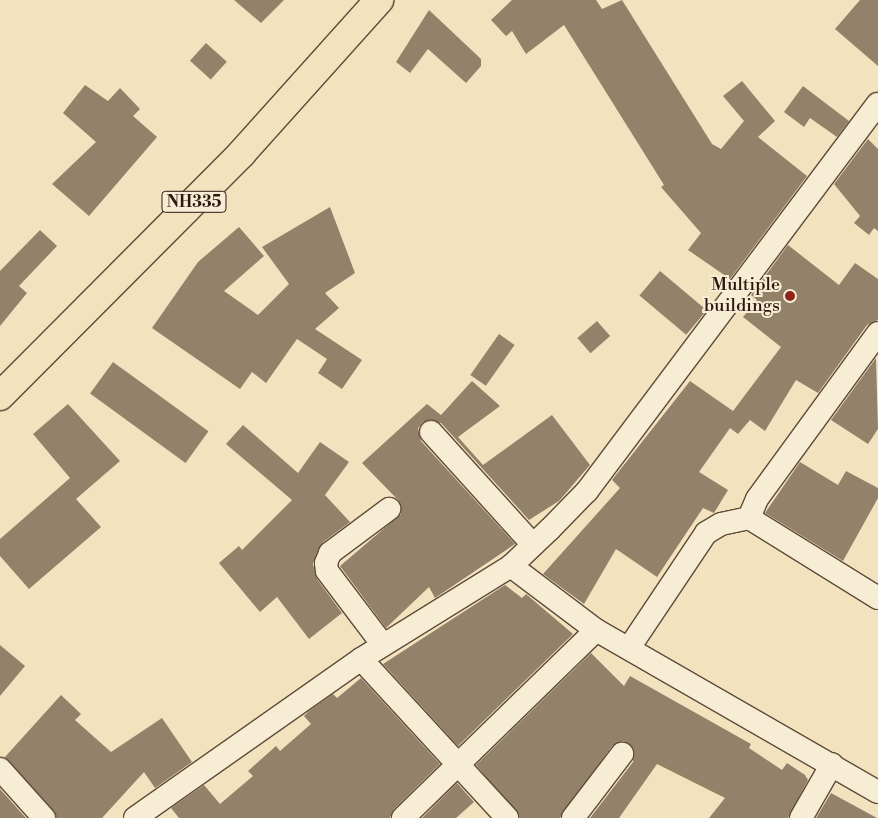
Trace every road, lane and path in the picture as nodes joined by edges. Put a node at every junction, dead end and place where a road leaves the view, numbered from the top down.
1 (379, 0) edge
2 (878, 104) edge
3 (878, 333) edge
4 (0, 396) edge
5 (431, 432) dead end
6 (389, 509) dead end
7 (748, 518) junction
8 (534, 545) junction
9 (511, 566) junction
10 (878, 598) edge
11 (596, 630) junction
12 (383, 645) junction
13 (629, 648) junction
14 (361, 659) junction
15 (622, 754) dead end
16 (832, 764) junction
17 (455, 766) junction
18 (0, 769) edge
19 (878, 792) edge
20 (44, 818) edge
21 (135, 818) edge
22 (403, 818) edge
23 (507, 818) edge
24 (573, 818) edge
25 (801, 818) edge

1 - 4 highway, NH335
2 - 8 street
3 - 7 street
5 - 8 street
6 - 12 street
7 - 10 street
7 - 13 street
8 - 9 street
9 - 11 street
9 - 12 street
11 - 13 street
11 - 17 street
12 - 14 street
13 - 16 street
14 - 17 street
14 - 21 street
15 - 24 street
16 - 19 street
16 - 25 street
17 - 22 street
17 - 23 street
18 - 20 street

